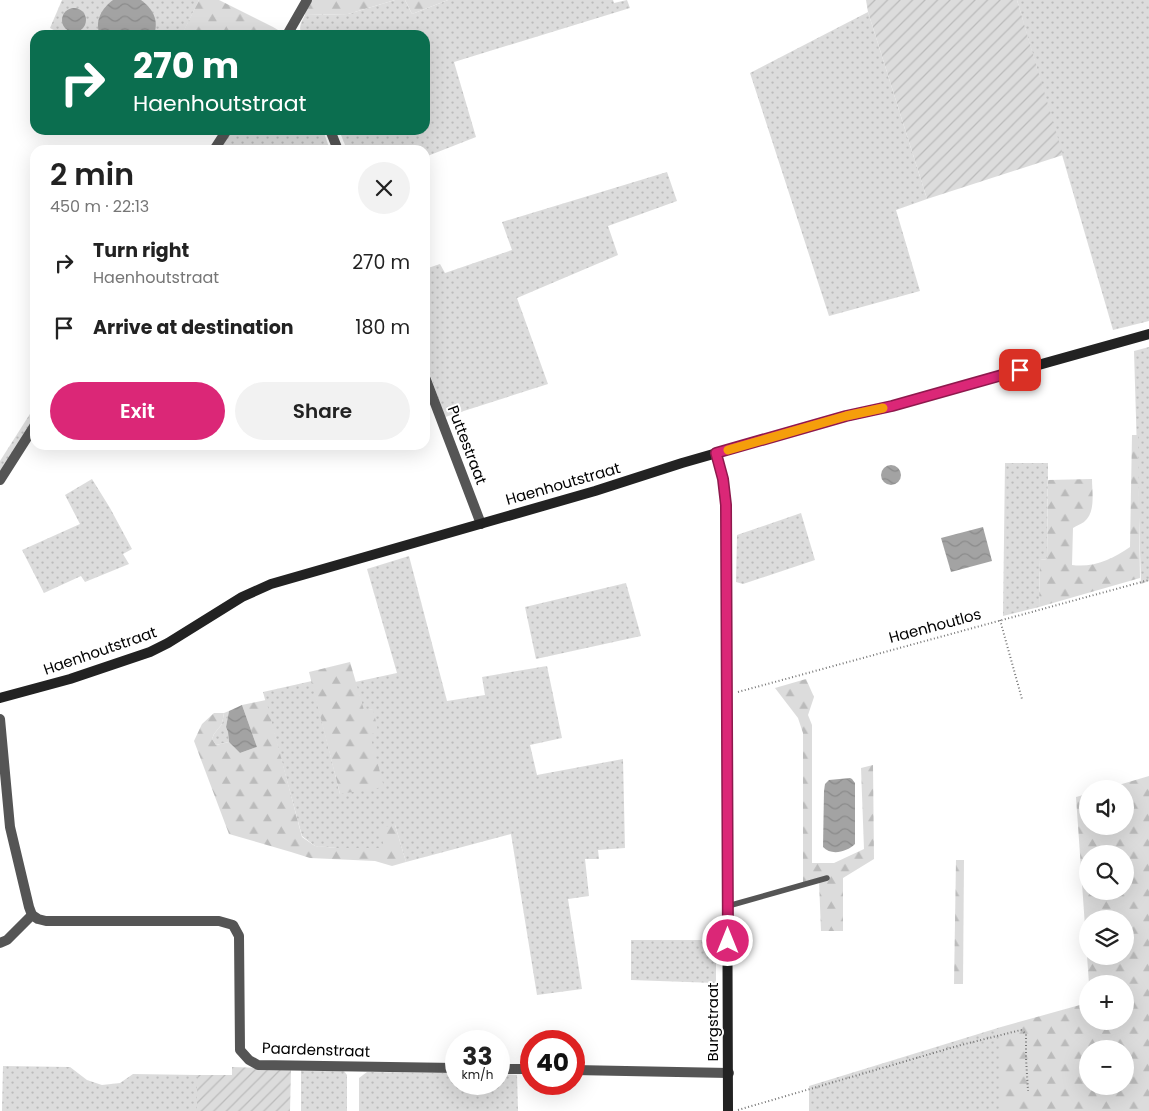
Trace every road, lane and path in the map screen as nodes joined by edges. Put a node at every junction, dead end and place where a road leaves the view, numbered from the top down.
1 (306, 0) edge
2 (291, 30) edge
3 (1149, 334) edge
4 (430, 390) edge
5 (30, 432) edge
6 (716, 453) junction
7 (0, 480) edge
8 (481, 524) junction
9 (1149, 580) edge
10 (1000, 620) junction
11 (726, 695) junction
12 (0, 698) edge
13 (1022, 699) dead end
14 (0, 719) edge
15 (827, 878) dead end
16 (728, 906) junction
17 (32, 915) junction
18 (0, 943) edge
19 (445, 1068) edge
20 (585, 1070) edge
21 (729, 1073) junction
22 (1028, 1091) dead end
23 (728, 1111) edge
24 (733, 1111) edge

1 - 2 street
3 - 6 street, Haenhoutstraat
4 - 8 street, Puttestraat
5 - 7 street
6 - 8 street, Haenhoutstraat
6 - 11 street, Burgstraat
8 - 12 street, Haenhoutstraat
9 - 10 path, Haenhoutlos
10 - 11 path, Haenhoutlos
10 - 13 path
11 - 16 street, Burgstraat
14 - 17 street
15 - 16 lane
16 - 21 street, Burgstraat
17 - 18 street
17 - 19 street, Paardenstraat
20 - 21 street
21 - 23 street, Burgstraat
22 - 24 path

